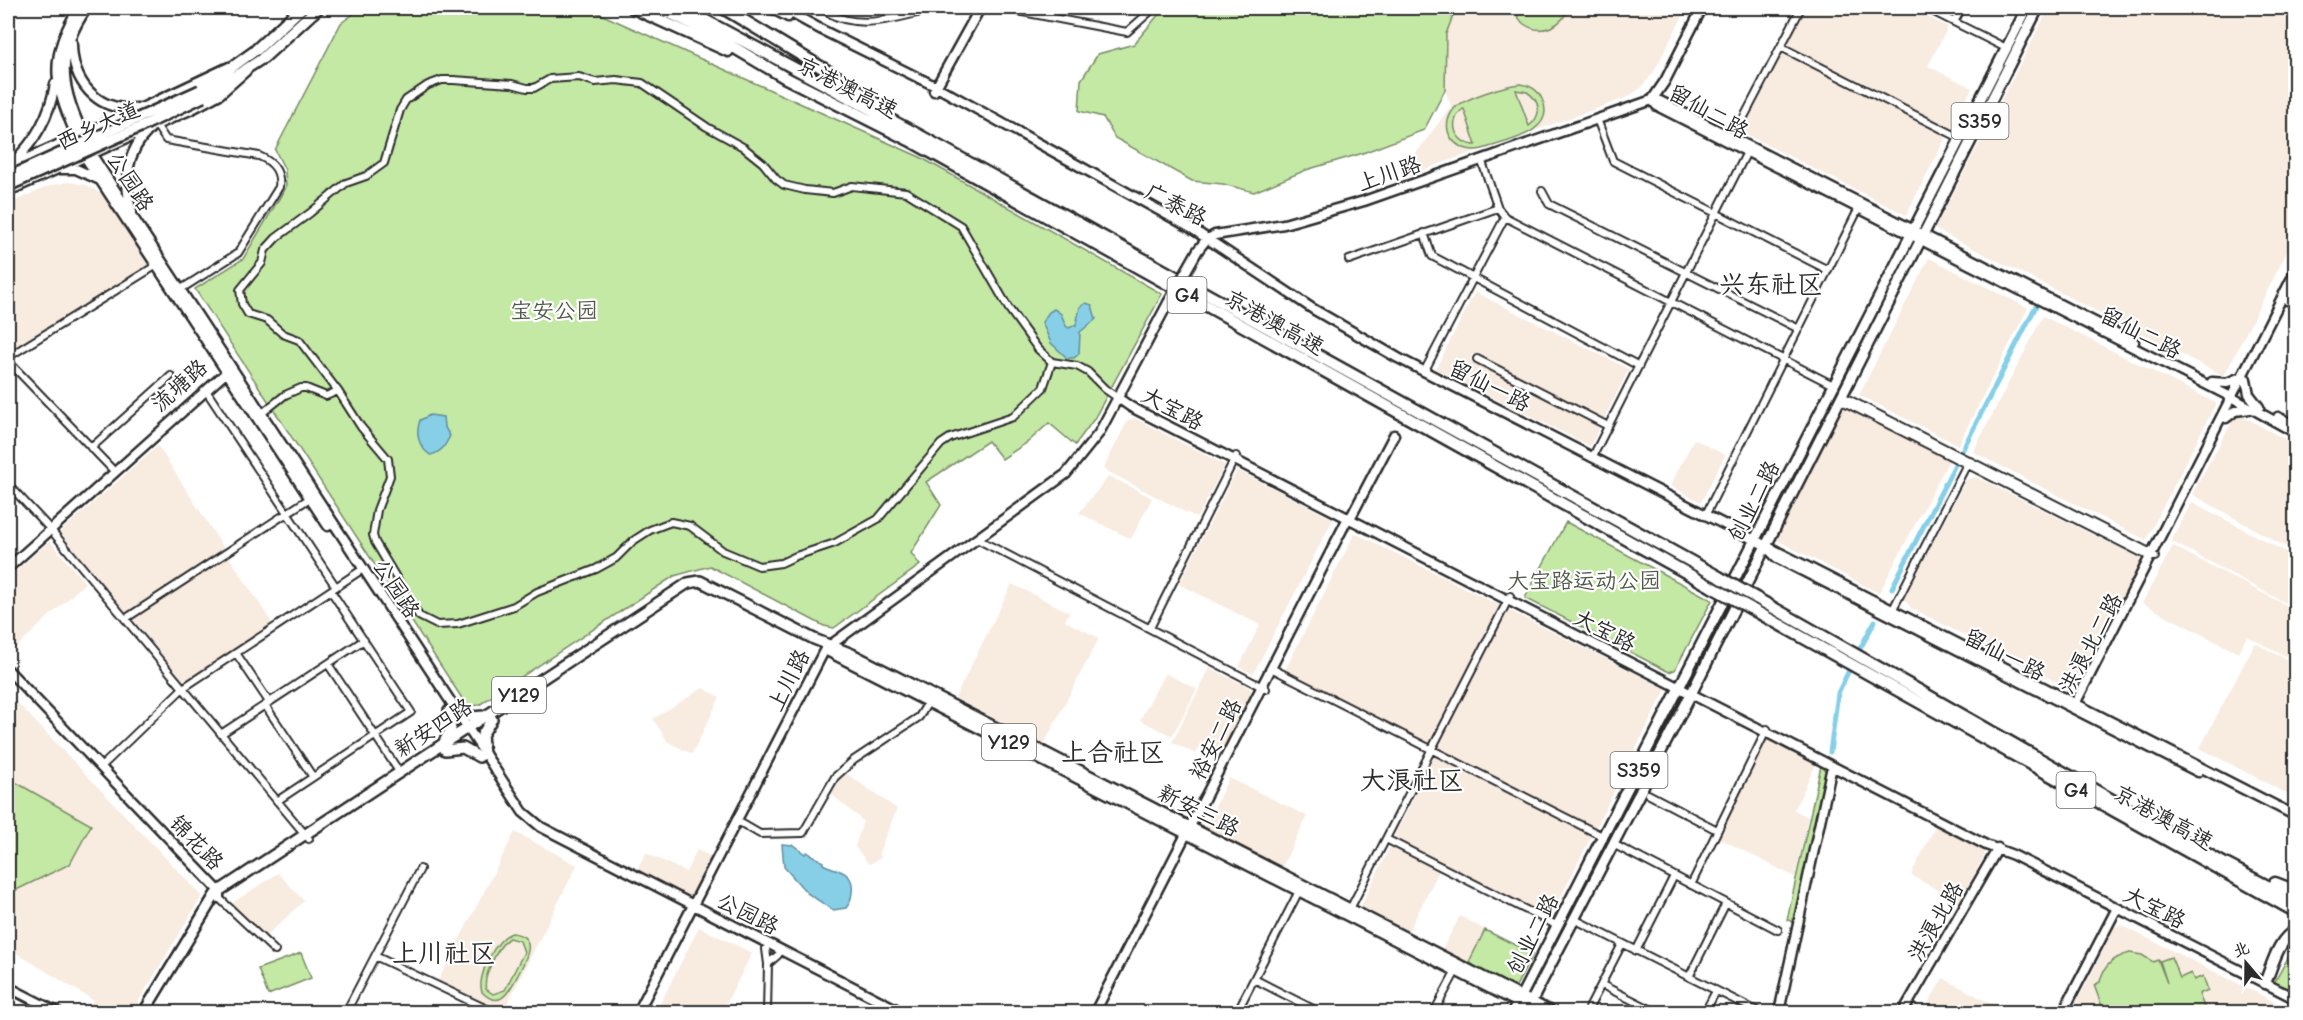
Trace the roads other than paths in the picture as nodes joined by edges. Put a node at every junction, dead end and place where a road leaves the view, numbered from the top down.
1 (79, 8) edge
2 (87, 8) edge
3 (293, 8) edge
4 (301, 8) edge
5 (316, 8) edge
6 (633, 8) edge
7 (659, 8) edge
8 (682, 8) edge
9 (723, 8) edge
10 (771, 8) edge
11 (782, 8) edge
12 (938, 8) edge
13 (980, 8) edge
14 (1001, 8) edge
15 (1154, 8) edge
16 (1700, 8) edge
17 (1801, 8) edge
18 (1926, 8) edge
19 (1962, 8) edge
20 (2027, 8) edge
21 (2038, 8) edge
22 (911, 10) edge
23 (829, 14) dead end
24 (1954, 22) junction
25 (283, 27) junction
26 (73, 33) junction
27 (1781, 47) junction
28 (2006, 48) junction
29 (260, 54) junction
30 (244, 65) junction
31 (784, 77) junction
32 (56, 78) junction
33 (935, 89) junction
34 (202, 94) junction
35 (1652, 99) junction
36 (146, 106) junction
37 (127, 115) junction
38 (1597, 119) junction
39 (156, 125) junction
40 (915, 133) junction
41 (80, 135) junction
42 (133, 135) junction
43 (1733, 138) junction
44 (1960, 138) junction
45 (1748, 149) junction
46 (89, 155) junction
47 (32, 156) junction
48 (1481, 159) junction
49 (8, 166) edge
50 (47, 174) junction
51 (8, 177) edge
52 (103, 183) junction
53 (8, 186) edge
54 (8, 191) edge
55 (1542, 191) dead end
56 (1498, 208) junction
57 (1857, 212) dead end
58 (1717, 213) junction
59 (1505, 217) junction
60 (135, 221) junction
61 (1424, 233) junction
62 (1916, 235) junction
63 (1206, 240) junction
64 (1349, 260) dead end
65 (157, 265) junction
66 (1828, 270) junction
67 (2295, 270) edge
68 (1686, 273) junction
69 (1472, 279) junction
70 (2295, 283) edge
71 (178, 291) junction
72 (1671, 302) junction
73 (1799, 329) junction
74 (8, 359) edge
75 (1477, 359) dead end
76 (1784, 359) junction
77 (1052, 362) junction
78 (1639, 366) junction
79 (228, 370) junction
80 (1425, 372) junction
81 (171, 376) dead end
82 (2244, 378) junction
83 (2212, 382) junction
84 (1835, 386) junction
85 (338, 391) junction
86 (207, 392) junction
87 (2234, 396) junction
88 (1118, 398) junction
89 (1841, 398) junction
90 (2257, 409) junction
91 (261, 414) junction
92 (2226, 418) junction
93 (1608, 426) junction
94 (2295, 426) edge
95 (2295, 433) edge
96 (1394, 435) dead end
97 (91, 448) junction
98 (1235, 458) junction
99 (1592, 458) junction
100 (1968, 463) junction
101 (112, 469) junction
102 (8, 484) edge
103 (310, 498) junction
104 (287, 513) junction
105 (1705, 516) junction
106 (1351, 518) junction
107 (49, 528) junction
108 (980, 541) junction
109 (1755, 542) junction
110 (1765, 547) junction
111 (2152, 555) junction
112 (8, 561) edge
113 (8, 568) edge
114 (361, 571) junction
115 (333, 589) junction
116 (1509, 598) junction
117 (1893, 609) junction
118 (125, 619) junction
119 (1150, 628) junction
120 (364, 640) junction
121 (829, 648) junction
122 (236, 653) junction
123 (328, 664) junction
124 (1273, 669) junction
125 (8, 670) edge
126 (8, 678) edge
127 (1681, 687) junction
128 (183, 688) junction
129 (1263, 688) junction
130 (2084, 688) junction
131 (1691, 692) junction
132 (2061, 695) junction
133 (267, 704) junction
134 (927, 704) junction
135 (2076, 706) junction
136 (452, 710) junction
137 (490, 717) junction
138 (1767, 730) junction
139 (467, 732) junction
140 (221, 734) junction
141 (375, 736) junction
142 (443, 747) junction
143 (1432, 749) junction
144 (482, 755) junction
145 (1832, 766) junction
146 (100, 767) junction
147 (400, 773) junction
148 (313, 777) junction
149 (1648, 795) dead end
150 (277, 801) junction
151 (2295, 816) edge
152 (2295, 822) edge
153 (738, 823) junction
154 (1717, 830) junction
155 (1190, 831) junction
156 (307, 837) junction
157 (1604, 837) junction
158 (1386, 839) junction
159 (1613, 844) junction
160 (2196, 847) junction
161 (1998, 848) junction
162 (420, 869) dead end
163 (1674, 876) junction
164 (1691, 885) junction
165 (1299, 891) junction
166 (2295, 891) edge
167 (217, 895) junction
168 (2295, 901) edge
169 (1726, 903) junction
170 (2116, 908) junction
171 (694, 909) junction
172 (1350, 909) junction
173 (2295, 912) edge
174 (1574, 919) junction
175 (1558, 926) junction
176 (1778, 930) dead end
177 (2295, 931) edge
178 (1622, 944) junction
179 (766, 949) junction
180 (275, 951) dead end
181 (1636, 951) junction
182 (778, 955) junction
183 (375, 956) junction
184 (768, 964) junction
185 (1456, 971) junction
186 (1689, 977) junction
187 (1254, 980) junction
188 (1530, 980) junction
189 (1541, 983) junction
190 (2265, 983) junction
191 (1602, 984) junction
192 (8, 987) edge
193 (1502, 991) junction
194 (1716, 991) junction
195 (8, 999) edge
196 (2295, 999) edge
197 (1520, 1000) junction
198 (1531, 1009) edge
199 (644, 1011) edge
200 (33, 1012) edge
201 (57, 1012) edge
202 (144, 1012) edge
203 (150, 1012) edge
204 (346, 1012) edge
205 (493, 1012) edge
206 (767, 1012) edge
207 (890, 1012) edge
208 (902, 1012) edge
209 (1095, 1012) edge
210 (1100, 1012) edge
211 (1237, 1012) edge
212 (1319, 1012) edge
213 (1434, 1012) edge
214 (1509, 1012) edge
215 (1514, 1012) edge
216 (1552, 1012) edge
217 (1587, 1012) edge
218 (1656, 1012) edge
219 (1705, 1012) edge
220 (1759, 1012) edge
221 (1779, 1012) edge
222 (1903, 1012) edge
223 (2063, 1012) edge

1 - 32 main road, 公园路
2 - 26 main road, 公园路
3 - 25 highway
4 - 25 highway
5 - 29 highway
6 - 31 highway
7 - 31 highway, 京港澳高速 / G4
8 - 40 highway, 京港澳高速 / G4
9 - 40 highway
10 - 33 main road, 广泰路
11 - 33 main road, 广泰路
12 - 22 street
13 - 33 main road
14 - 15 street
16 - 35 main road
17 - 27 street
18 - 24 street
19 - 24 street
20 - 28 main road, 创业二路 / S359
21 - 62 main road, 创业二路 / S359
22 - 23 street
24 - 28 street
25 - 29 highway
26 - 36 main road
26 - 41 main road, 公园路
27 - 43 street
27 - 44 street
28 - 44 main road, 创业二路 / S359
29 - 30 main road
30 - 34 main road
30 - 36 main road
30 - 39 main road
31 - 173 highway, 京港澳高速 / G4, bridge
32 - 41 main road, 公园路
32 - 49 main road
33 - 63 main road, 广泰路
34 - 51 main road, 西乡大道, bridge
34 - 53 main road, 西乡大道, bridge
35 - 38 main road, 上川路
35 - 43 main road, 留仙二路
35 - 45 main road, 留仙二路
36 - 37 main road
37 - 41 main road
37 - 42 main road
38 - 48 main road, 上川路
38 - 58 street
39 - 42 main road
39 - 60 main road
39 - 71 street
40 - 160 highway, 京港澳高速 / G4, bridge
41 - 46 main road, 公园路
41 - 47 main road
42 - 46 main road
43 - 45 main road, 留仙二路
44 - 62 main road, 创业二路 / S359
45 - 58 street
45 - 62 main road, 留仙二路
46 - 50 main road
46 - 52 main road, 公园路
46 - 60 main road, 公园路
47 - 49 main road
47 - 50 main road
48 - 56 street
48 - 63 main road, 上川路
50 - 52 main road
50 - 54 main road
52 - 65 main road, 公园路
55 - 68 street
56 - 59 street
56 - 61 street
57 - 66 street
58 - 66 street
58 - 68 street
59 - 69 street
59 - 72 street
60 - 71 main road, 公园路
61 - 64 street
61 - 69 street
62 - 83 main road, 留仙二路
62 - 84 main road, 创业二路 / S359
62 - 87 main road, 留仙二路
62 - 89 main road, 创业二路 / S359
63 - 80 main road, 留仙一路
63 - 88 main road, 上川路, bridge
65 - 71 main road, 公园路
65 - 74 street
66 - 73 street
67 - 82 main road, 洪浪北二路
68 - 72 street
68 - 73 street
69 - 78 street
69 - 80 street
70 - 82 main road, 洪浪北二路
71 - 79 main road, 公园路
72 - 76 street
72 - 78 street
73 - 76 street
74 - 97 street
75 - 93 street
76 - 84 street
76 - 105 street
77 - 85 street
77 - 85 street
77 - 88 street
78 - 93 street
79 - 86 main road, 流塘路
79 - 91 main road, 公园路
79 - 101 main road, 流塘路
79 - 103 main road, 公园路
80 - 99 main road, 留仙一路
81 - 97 street
82 - 83 main road
82 - 87 main road, 洪浪北二路
82 - 90 main road
83 - 87 main road, 留仙二路
84 - 109 main road, 创业二路 / S359
85 - 91 street
86 - 104 street
86 - 107 main road, 流塘路
87 - 90 main road, 留仙二路
87 - 92 main road, 洪浪北二路
87 - 111 main road, 洪浪北二路
88 - 98 main road, 大宝路
88 - 108 main road, 上川路
89 - 100 street
89 - 110 main road, 创业二路 / S359
90 - 92 main road
90 - 94 main road, 留仙二路
90 - 95 main road, 留仙二路
91 - 114 main road, 公园路
92 - 111 main road, 洪浪北二路
93 - 99 street
96 - 106 main road, 裕安二路
97 - 101 street
98 - 106 main road, 大宝路
98 - 119 street
99 - 105 main road, 留仙一路
100 - 111 street
100 - 117 street
101 - 107 main road, 流塘路
102 - 107 street
103 - 104 street
103 - 114 main road, 公园路
104 - 115 street
104 - 118 street
105 - 109 main road, 留仙一路
106 - 116 main road, 大宝路
106 - 124 main road, 裕安二路
107 - 112 main road, 流塘路
107 - 113 main road, 流塘路
107 - 118 street
108 - 119 street
108 - 121 main road, 上川路
109 - 110 main road, 留仙一路
109 - 127 main road, 创业二路 / S359
110 - 117 main road, 留仙一路
110 - 131 main road, 创业二路 / S359
110 - 135 main road, 留仙一路
111 - 130 main road, 洪浪北二路
111 - 135 main road, 洪浪北二路
114 - 115 street
114 - 136 main road, 公园路
115 - 120 street
115 - 122 street
116 - 127 main road, 大宝路
116 - 143 street
117 - 132 main road, 留仙一路
118 - 128 street
119 - 129 street
120 - 123 street
120 - 141 street
121 - 134 main road, 新安三路 / Y129
121 - 137 main road, 新安四路 / Y129
121 - 153 main road, 上川路
121 - 155 main road, 新安三路
122 - 128 street
122 - 133 street
123 - 133 street
123 - 141 street
124 - 129 main road, 裕安二路
124 - 143 street
125 - 146 main road, 锦花路
126 - 167 main road, 锦花路
127 - 131 main road, 大宝路
127 - 157 main road, 创业二路 / S359
128 - 140 street
128 - 146 street
129 - 155 main road, 裕安二路
130 - 132 main road
130 - 135 main road, 洪浪北二路
131 - 138 main road, 大宝路
131 - 159 main road, 创业二路 / S359
132 - 135 main road, 留仙一路
133 - 140 street
133 - 148 street
134 - 153 street
134 - 155 main road, 新安三路 / Y129
135 - 151 main road, 留仙一路
135 - 152 main road, 留仙一路
136 - 137 main road
136 - 139 main road, 公园路
136 - 142 main road
137 - 139 main road, 新安四路 / Y129
137 - 144 main road
138 - 145 main road, 大宝路
138 - 154 street
138 - 161 main road, 大宝路
139 - 142 main road, 新安四路 / Y129
139 - 144 main road, 公园路
140 - 150 street
141 - 147 street
141 - 148 street
142 - 144 main road
142 - 147 main road, 新安四路 / Y129
142 - 156 main road, 新安四路 / Y129
143 - 157 street
143 - 158 street
144 - 171 main road, 公园路
145 - 161 main road, 大宝路
145 - 221 main road
146 - 167 main road, 锦花路
147 - 156 main road, 新安四路 / Y129
148 - 150 street
149 - 154 street
150 - 156 street
153 - 171 main road, 上川路
154 - 164 street
155 - 165 main road, 新安三路
155 - 172 main road, 新安三路
155 - 209 main road, 裕安二路
155 - 210 main road, 裕安二路
156 - 167 main road, 新安四路 / Y129
157 - 175 main road, 创业二路 / S359
158 - 172 street
158 - 175 street
159 - 163 street
159 - 174 main road, 创业二路 / S359
160 - 166 highway, 京港澳高速 / G4
160 - 168 highway, 京港澳高速 / G4
161 - 170 main road, 大宝路
161 - 222 main road, 洪浪北路
162 - 183 street
163 - 164 street
163 - 181 street
164 - 169 street
165 - 185 main road, 新安三路
165 - 187 street
167 - 180 street
167 - 202 main road, 新安四路 / Y129
167 - 203 main road, 新安四路 / Y129
169 - 176 street
169 - 186 street
170 - 190 main road, 大宝路
170 - 223 main road
171 - 179 main road, 公园路
171 - 199 main road, 上川路
171 - 208 main road, 公园路
172 - 193 main road, 新安三路
174 - 178 street
174 - 189 main road, 创业二路 / S359
175 - 188 main road, 创业二路 / S359
177 - 190 highway
178 - 181 street
178 - 191 street
179 - 182 main road, 公园路
179 - 184 street
181 - 186 street
182 - 184 street
182 - 207 main road, 公园路
183 - 204 street
183 - 205 street
184 - 206 street
185 - 193 main road, 新安三路
185 - 213 street
186 - 194 street
187 - 211 street
187 - 212 street
188 - 193 main road
188 - 197 main road, 创业二路 / S359
189 - 198 main road, 创业二路 / S359
189 - 216 main road
190 - 196 main road, 大宝路
191 - 217 street
191 - 218 street
192 - 201 main road
193 - 197 main road, 新安三路
193 - 214 main road
194 - 219 street
194 - 220 street
195 - 200 main road
197 - 198 main road, 新安三路
197 - 215 main road, 创业二路 / S359
198 - 216 main road, 新安三路

